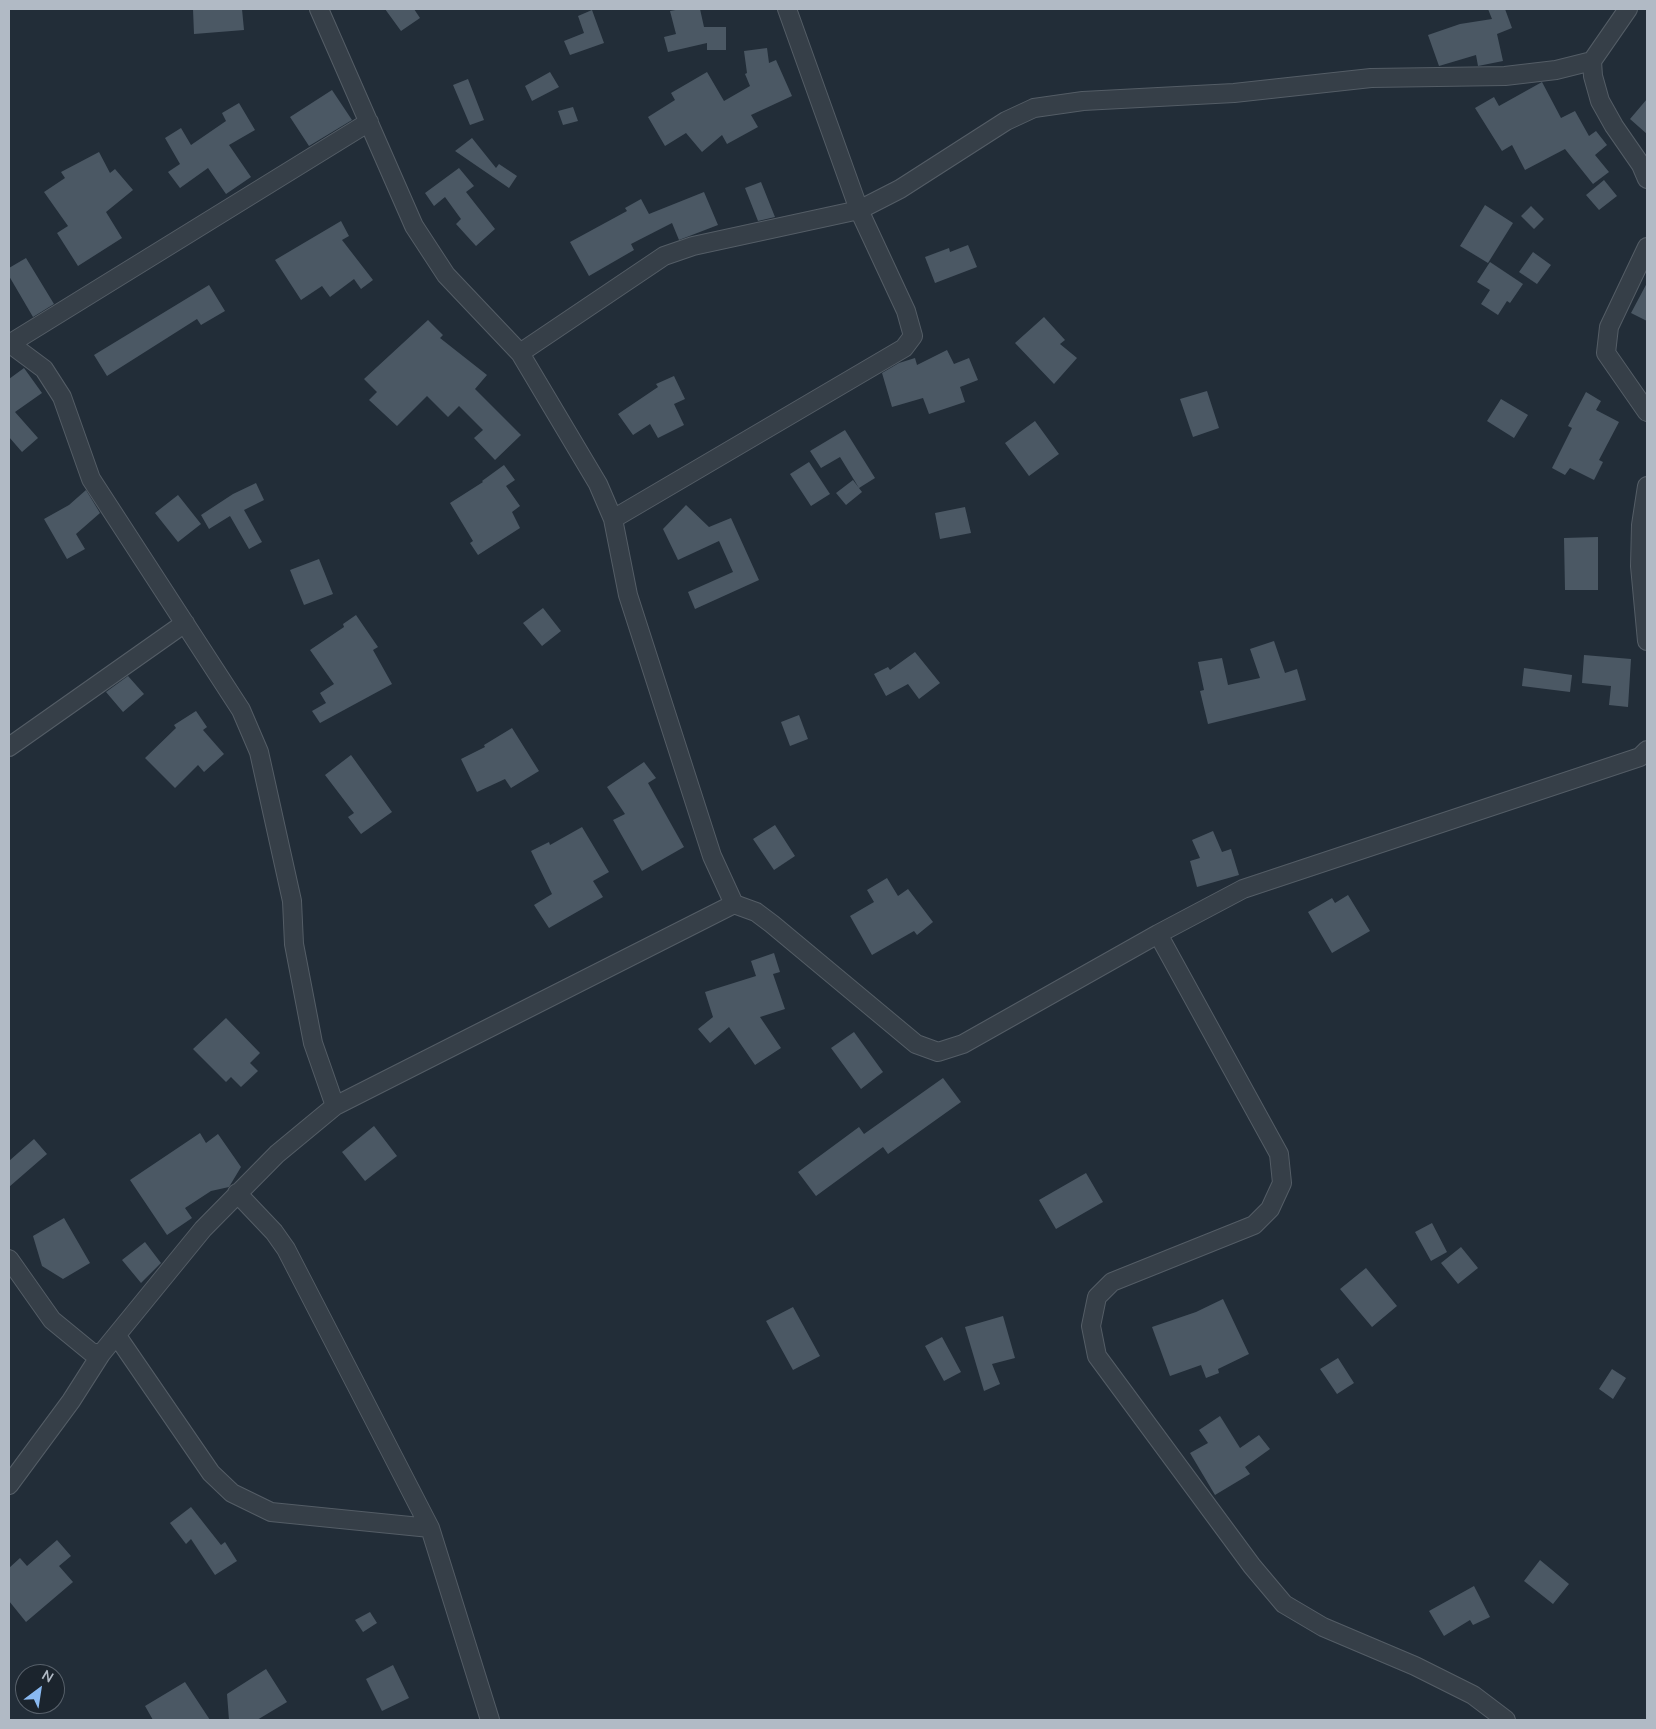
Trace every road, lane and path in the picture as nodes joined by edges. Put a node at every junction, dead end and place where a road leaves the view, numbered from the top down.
1 (318, 9) edge
2 (787, 9) edge
3 (1628, 9) edge
4 (1592, 61) junction
5 (369, 122) junction
6 (1647, 179) edge
7 (859, 210) junction
8 (1647, 247) edge
9 (10, 343) edge
10 (520, 353) junction
11 (1647, 412) edge
12 (1647, 486) edge
13 (613, 519) junction
14 (185, 624) junction
15 (1647, 634) edge
16 (9, 748) edge
17 (1647, 750) edge
18 (734, 904) junction
19 (1158, 934) junction
20 (335, 1106) junction
21 (237, 1193) junction
22 (9, 1259) edge
23 (117, 1336) junction
24 (101, 1354) junction
25 (9, 1485) edge
26 (430, 1528) junction
27 (490, 1720) edge
28 (1506, 1720) edge

1 - 5 street
2 - 7 street
3 - 4 street
4 - 6 street
4 - 7 street
5 - 9 street
5 - 10 street
7 - 10 street
7 - 13 street
8 - 11 street
9 - 14 street
10 - 13 street
12 - 15 street
13 - 18 street
14 - 16 street
14 - 20 street
17 - 19 street
18 - 19 street
18 - 20 street
19 - 28 street
20 - 21 street
21 - 23 street
21 - 26 street
22 - 24 street
23 - 24 street
23 - 26 street
24 - 25 street
26 - 27 street

